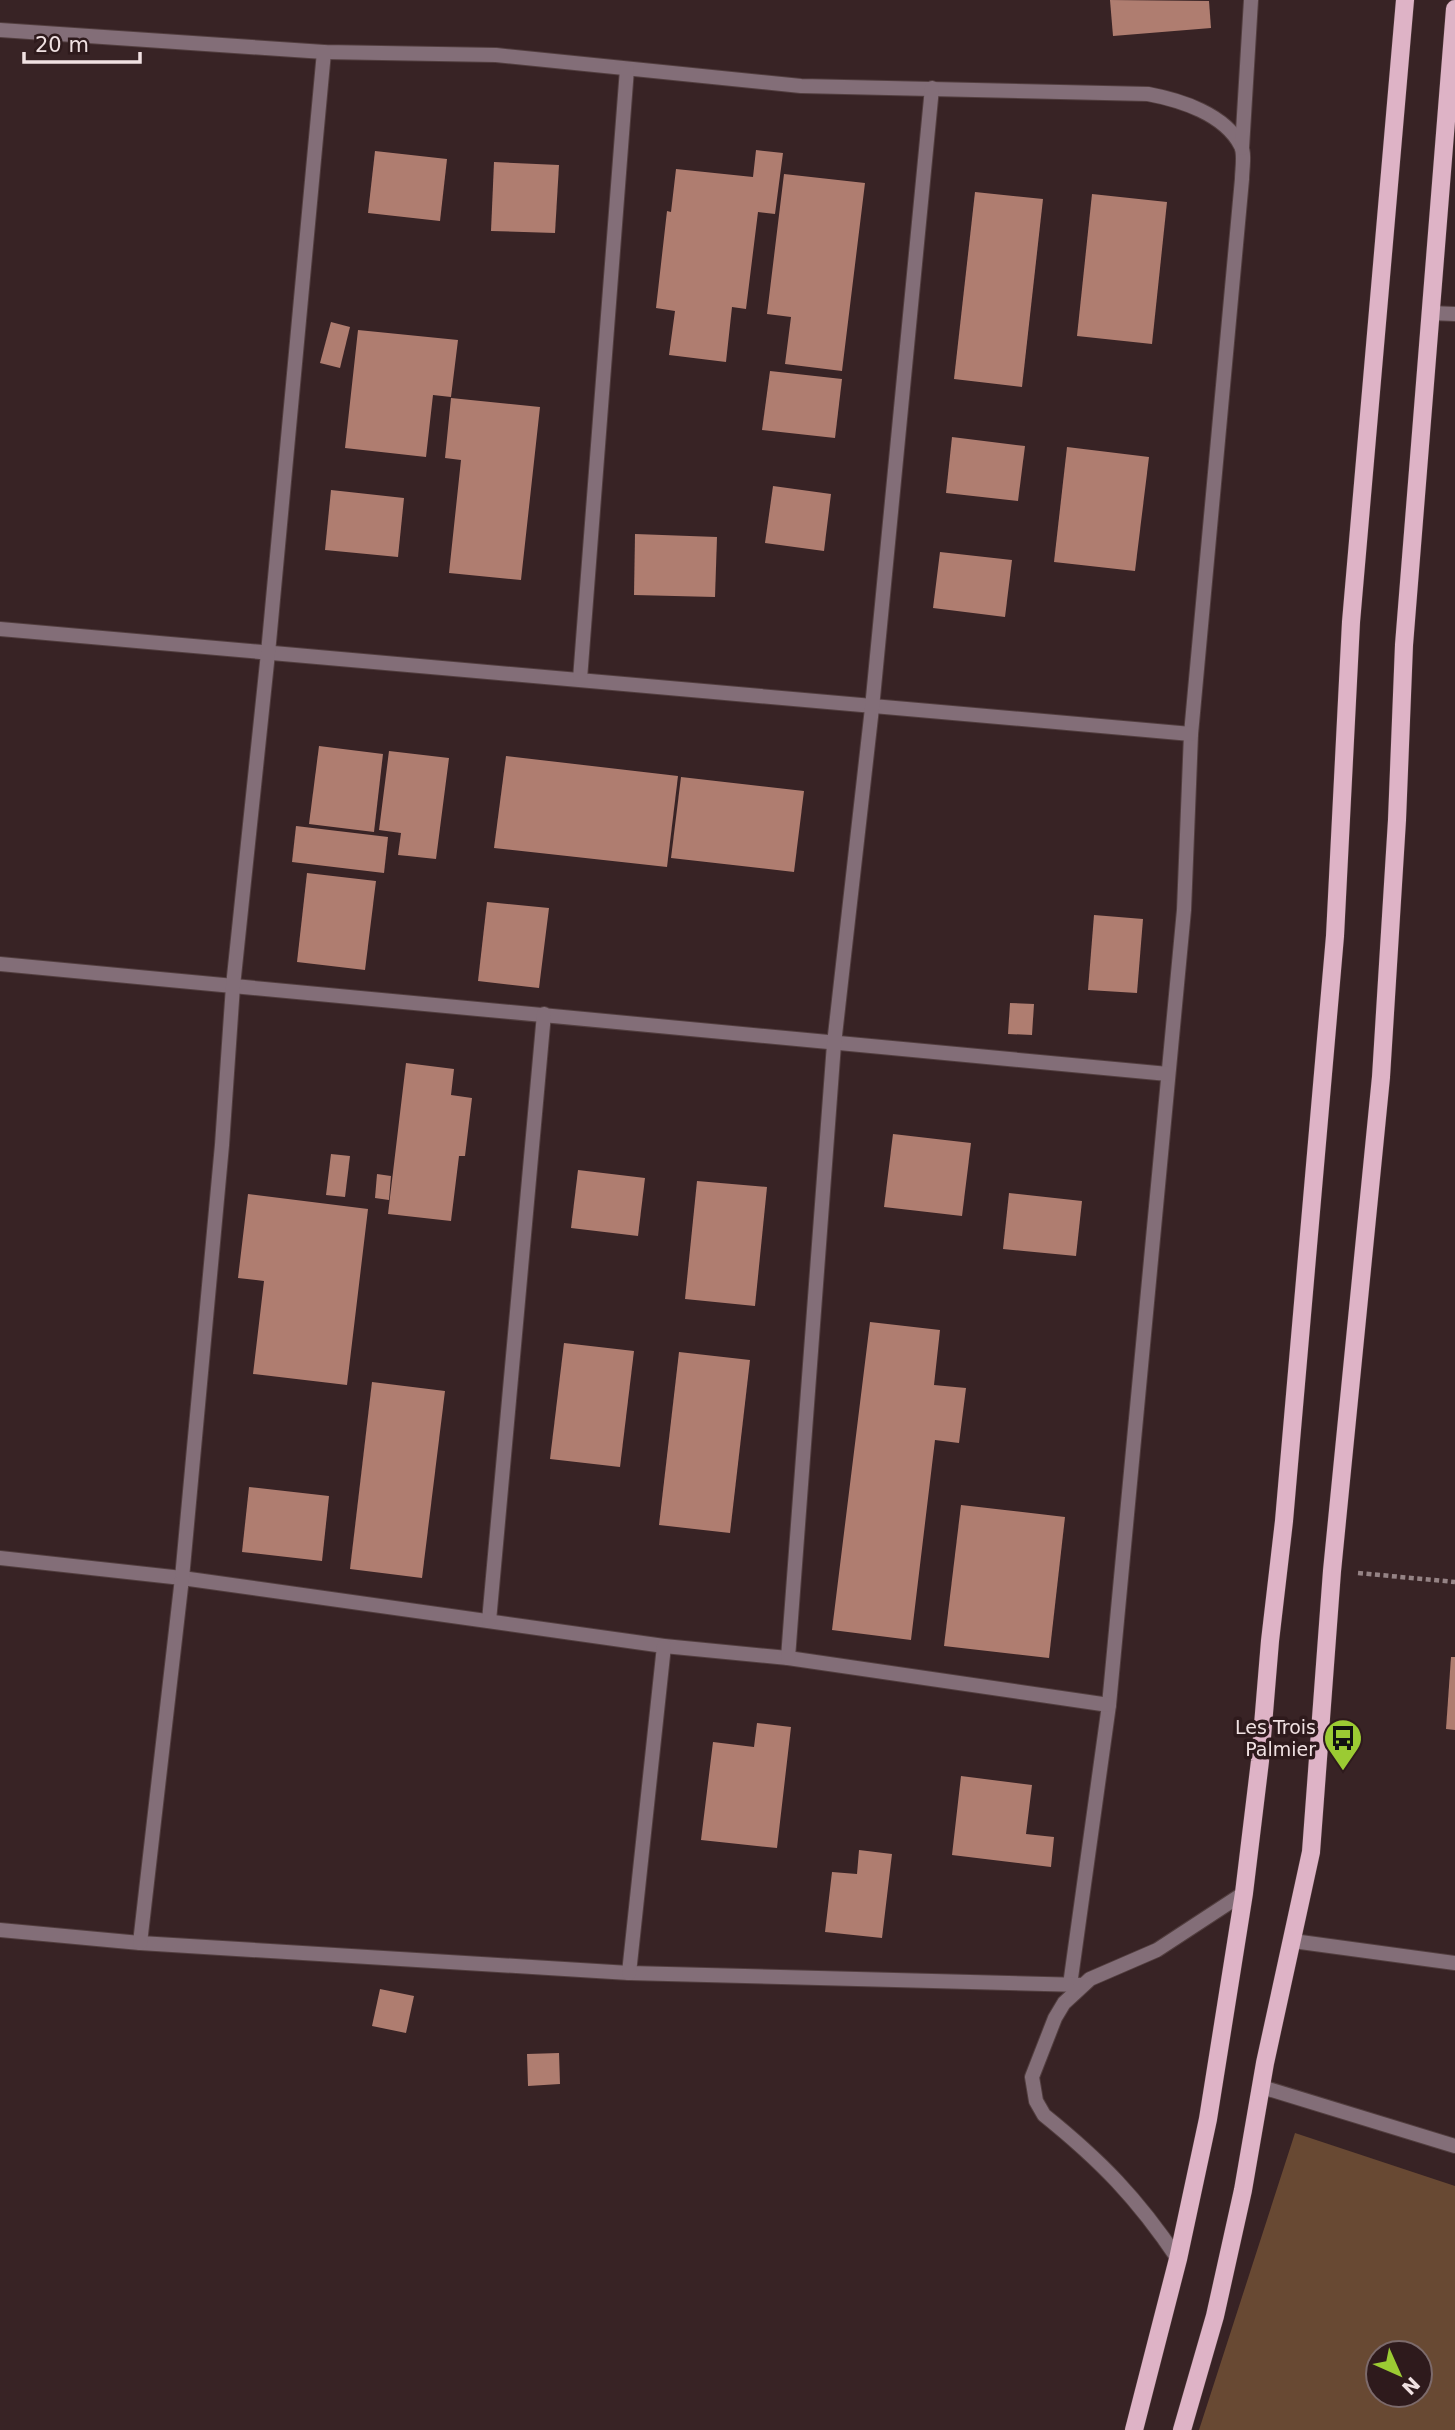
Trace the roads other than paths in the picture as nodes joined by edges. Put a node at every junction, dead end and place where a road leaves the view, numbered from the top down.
1 (1251, 0) edge
2 (1405, 0) edge
3 (1455, 9) edge
4 (0, 30) edge
5 (324, 52) junction
6 (627, 69) junction
7 (932, 88) junction
8 (1242, 148) junction
9 (1430, 313) junction
10 (1455, 314) edge
11 (0, 629) edge
12 (268, 653) junction
13 (580, 679) junction
14 (872, 708) junction
15 (1191, 734) junction
16 (0, 964) edge
17 (233, 986) junction
18 (544, 1014) junction
19 (834, 1044) junction
20 (1168, 1074) junction
21 (0, 1558) edge
22 (182, 1578) junction
23 (489, 1621) junction
24 (664, 1646) junction
25 (788, 1658) junction
26 (1109, 1705) junction
27 (1244, 1893) junction
28 (0, 1930) edge
29 (1293, 1941) junction
30 (140, 1943) junction
31 (1455, 1963) edge
32 (628, 1973) junction
33 (1076, 1985) junction
34 (1262, 2087) junction
35 (1455, 2146) edge
36 (1178, 2259) junction
37 (1134, 2430) edge
38 (1182, 2430) edge

1 - 8 street
2 - 27 main road
3 - 9 main road
4 - 5 street
5 - 6 street
5 - 12 street
6 - 7 street
6 - 13 street
7 - 8 street
7 - 14 street
8 - 15 street
9 - 10 street
9 - 29 main road
11 - 12 street
12 - 13 street
12 - 17 street
13 - 14 street
14 - 15 street
14 - 19 street
15 - 20 street
16 - 17 street
17 - 18 street
17 - 22 street
18 - 19 street
18 - 23 street
19 - 20 street
19 - 25 street
20 - 26 street
21 - 22 street
22 - 23 street
22 - 30 street
23 - 24 street
24 - 25 street
24 - 32 street
25 - 26 street
26 - 33 street
27 - 33 street
27 - 36 main road
28 - 30 street
29 - 31 street
29 - 34 main road
30 - 32 street
32 - 33 street
33 - 36 street
34 - 35 street
34 - 38 main road
36 - 37 main road

